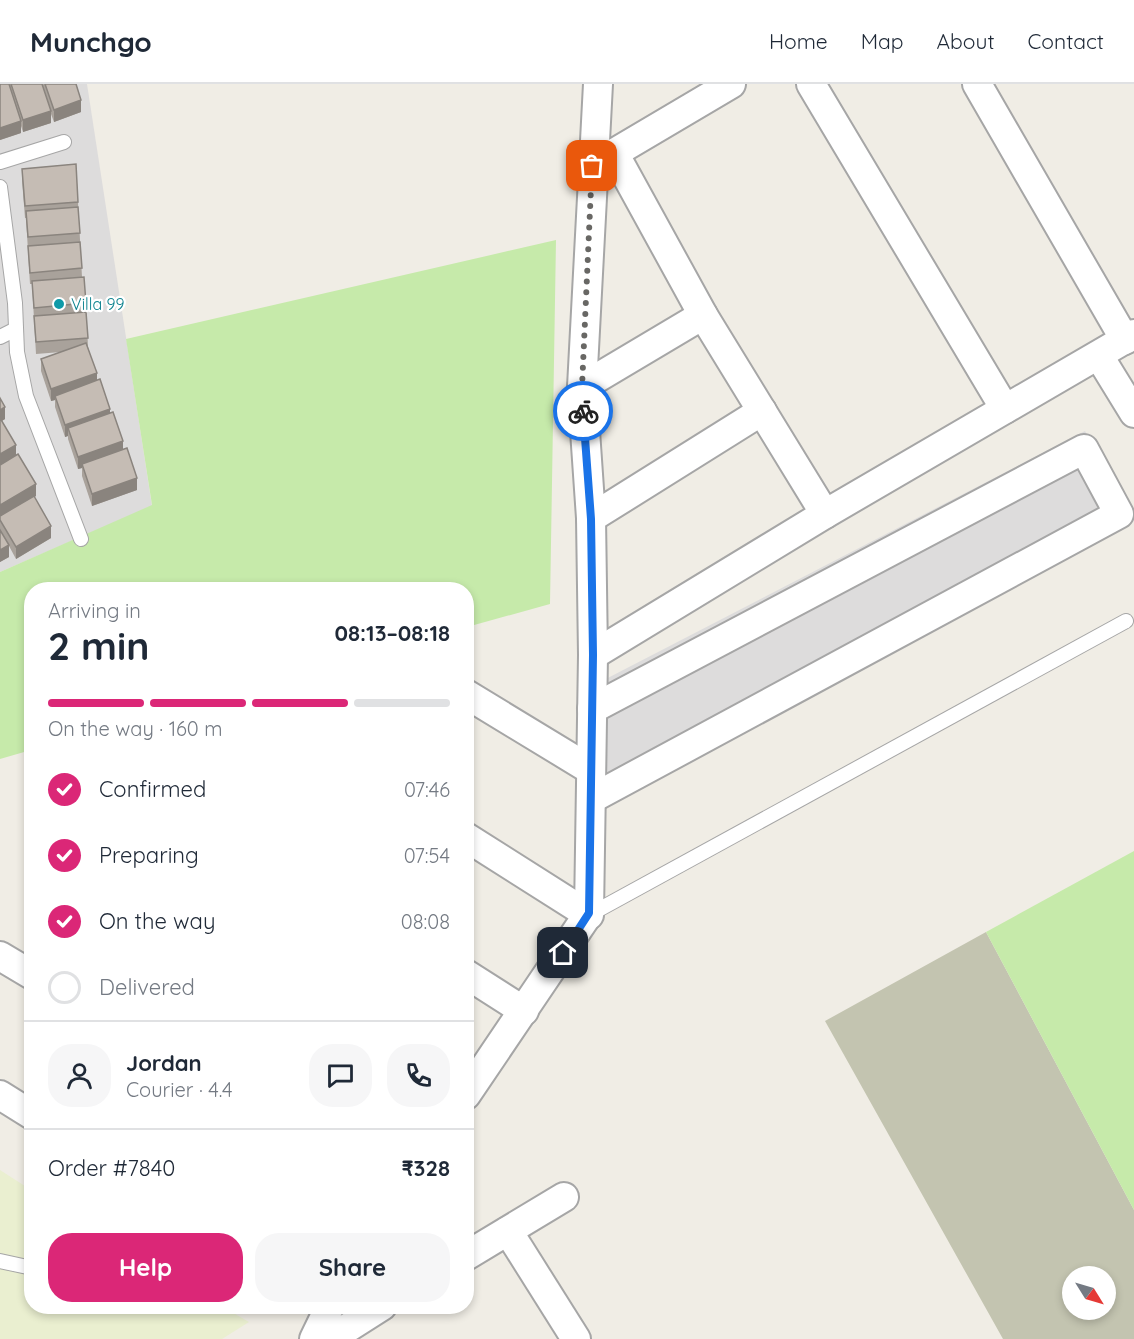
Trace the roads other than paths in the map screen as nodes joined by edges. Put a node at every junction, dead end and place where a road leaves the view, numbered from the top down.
1 (598, 84) edge
2 (731, 84) edge
3 (810, 84) edge
4 (977, 84) edge
5 (64, 142) dead end
6 (603, 160) junction
7 (0, 162) edge
8 (0, 187) edge
9 (703, 315) junction
10 (16, 329) junction
11 (0, 337) edge
12 (1130, 337) edge
13 (1100, 356) junction
14 (582, 387) junction
15 (1005, 409) junction
16 (762, 411) junction
17 (1134, 413) edge
18 (825, 514) junction
19 (591, 519) junction
20 (81, 539) dead end
21 (1126, 621) dead end
22 (593, 655) junction
23 (474, 699) edge
24 (592, 709) junction
25 (591, 770) junction
26 (591, 799) junction
27 (474, 842) edge
28 (589, 915) junction
29 (0, 956) edge
30 (24, 970) edge
31 (474, 979) edge
32 (524, 1011) junction
33 (474, 1083) edge
34 (0, 1095) edge
35 (24, 1110) edge
36 (564, 1197) dead end
37 (508, 1231) junction
38 (474, 1251) edge
39 (0, 1261) edge
40 (24, 1266) edge
41 (326, 1314) edge
42 (372, 1322) edge
43 (314, 1339) edge
44 (330, 1339) edge
45 (576, 1339) edge

1 - 6 street
2 - 6 street
3 - 15 street
4 - 12 street
5 - 7 lane
6 - 9 street
6 - 14 street
8 - 10 lane
9 - 14 street
9 - 16 street
10 - 11 lane
10 - 20 lane
12 - 13 street
13 - 15 street
13 - 17 street
14 - 19 street
15 - 18 street
16 - 18 street
16 - 19 street
18 - 22 street
19 - 22 street
21 - 28 lane
22 - 24 street
23 - 25 street
24 - 25 street
24 - 26 street
25 - 26 street
26 - 28 street
27 - 28 street
28 - 32 street
29 - 30 street
31 - 32 street
32 - 33 street
34 - 35 street
36 - 37 street
37 - 38 street
37 - 45 street
39 - 40 lane
41 - 43 street
42 - 44 street

